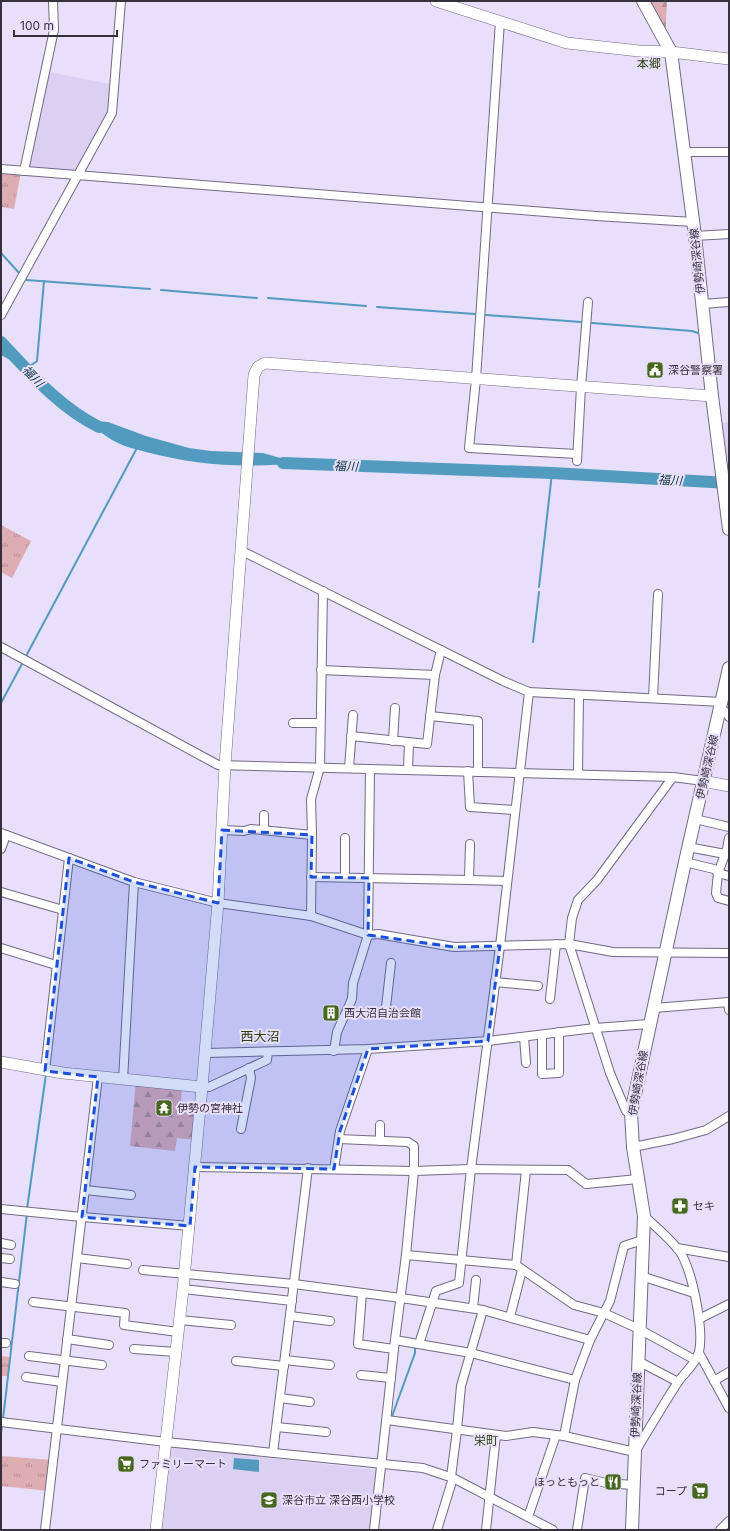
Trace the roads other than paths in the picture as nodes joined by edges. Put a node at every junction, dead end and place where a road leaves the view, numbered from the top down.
1 (53, 1) edge
2 (121, 1) edge
3 (436, 1) edge
4 (645, 2) edge
5 (500, 21) junction
6 (671, 52) junction
7 (729, 59) edge
8 (684, 152) junction
9 (729, 152) edge
10 (1, 169) edge
11 (24, 170) junction
12 (79, 175) junction
13 (488, 207) junction
14 (693, 222) junction
15 (729, 234) edge
16 (695, 236) junction
17 (588, 302) dead end
18 (729, 302) edge
19 (702, 304) junction
20 (1, 315) edge
21 (476, 379) junction
22 (581, 387) junction
23 (712, 396) junction
24 (724, 467) edge
25 (726, 497) edge
26 (729, 529) edge
27 (242, 551) junction
28 (323, 590) junction
29 (658, 594) dead end
30 (1, 647) edge
31 (441, 650) junction
32 (729, 668) edge
33 (321, 670) junction
34 (435, 675) junction
35 (529, 692) junction
36 (579, 695) junction
37 (653, 698) junction
38 (395, 708) dead end
39 (724, 709) edge
40 (353, 715) dead end
41 (430, 716) junction
42 (293, 723) dead end
43 (320, 723) junction
44 (351, 736) junction
45 (393, 741) junction
46 (409, 742) junction
47 (226, 765) junction
48 (320, 767) junction
49 (349, 768) junction
50 (370, 769) junction
51 (408, 770) junction
52 (468, 771) junction
53 (478, 772) junction
54 (519, 773) junction
55 (578, 774) junction
56 (673, 777) junction
57 (703, 781) junction
58 (729, 786) edge
59 (515, 810) junction
60 (264, 815) dead end
61 (695, 818) junction
62 (729, 826) edge
63 (222, 830) junction
64 (264, 830) junction
65 (3, 834) edge
66 (312, 835) junction
67 (345, 838) dead end
68 (729, 838) edge
69 (470, 844) dead end
70 (688, 846) junction
71 (1, 849) edge
72 (725, 854) junction
73 (69, 858) junction
74 (685, 862) junction
75 (718, 872) junction
76 (729, 876) edge
77 (311, 877) junction
78 (345, 877) junction
79 (369, 878) junction
80 (469, 880) junction
81 (507, 881) junction
82 (134, 882) junction
83 (1, 892) edge
84 (729, 901) edge
85 (218, 903) junction
86 (63, 910) junction
87 (311, 916) junction
88 (368, 935) junction
89 (556, 944) junction
90 (569, 944) junction
91 (500, 946) junction
92 (1, 948) edge
93 (729, 953) edge
94 (666, 954) junction
95 (391, 963) dead end
96 (56, 965) junction
97 (495, 982) junction
98 (538, 986) dead end
99 (550, 999) dead end
100 (729, 1004) edge
101 (386, 1007) dead end
102 (654, 1008) junction
103 (649, 1024) junction
104 (595, 1028) junction
105 (559, 1032) junction
106 (542, 1034) junction
107 (524, 1037) junction
108 (488, 1041) junction
109 (368, 1049) junction
110 (334, 1051) junction
111 (268, 1052) junction
112 (206, 1053) junction
113 (1, 1062) edge
114 (526, 1063) dead end
115 (249, 1068) junction
116 (46, 1071) junction
117 (98, 1077) junction
118 (123, 1080) junction
119 (202, 1087) junction
120 (631, 1113) junction
121 (729, 1116) edge
122 (380, 1125) dead end
123 (241, 1129) dead end
124 (339, 1139) junction
125 (380, 1141) junction
126 (633, 1147) junction
127 (195, 1167) junction
128 (308, 1168) junction
129 (334, 1169) junction
130 (471, 1169) junction
131 (414, 1170) junction
132 (526, 1170) junction
133 (638, 1179) junction
134 (85, 1190) junction
135 (131, 1195) dead end
136 (1, 1209) edge
137 (644, 1216) junction
138 (82, 1217) junction
139 (190, 1226) junction
140 (642, 1240) junction
141 (1, 1243) edge
142 (11, 1245) dead end
143 (677, 1248) junction
144 (406, 1255) junction
145 (729, 1257) edge
146 (1, 1258) edge
147 (77, 1258) junction
148 (10, 1259) dead end
149 (462, 1261) junction
150 (127, 1264) dead end
151 (519, 1268) junction
152 (143, 1270) dead end
153 (185, 1274) junction
154 (641, 1276) junction
155 (476, 1280) dead end
156 (1, 1282) edge
157 (15, 1284) dead end
158 (294, 1284) junction
159 (184, 1289) junction
160 (362, 1293) junction
161 (694, 1293) junction
162 (401, 1298) junction
163 (292, 1301) junction
164 (33, 1302) dead end
165 (432, 1302) junction
166 (729, 1304) edge
167 (71, 1307) junction
168 (473, 1308) junction
169 (483, 1310) junction
170 (604, 1313) junction
171 (290, 1316) junction
172 (510, 1317) junction
173 (699, 1319) junction
174 (180, 1320) junction
175 (330, 1321) dead end
176 (231, 1326) dead end
177 (639, 1330) junction
178 (178, 1332) junction
179 (67, 1340) junction
180 (590, 1340) junction
181 (395, 1344) junction
182 (418, 1344) junction
183 (109, 1345) dead end
184 (134, 1349) dead end
185 (176, 1352) junction
186 (471, 1353) junction
187 (29, 1356) dead end
188 (697, 1356) junction
189 (64, 1361) junction
190 (236, 1361) dead end
191 (638, 1361) junction
192 (284, 1363) junction
193 (102, 1365) dead end
194 (330, 1365) dead end
195 (729, 1372) edge
196 (361, 1375) dead end
197 (26, 1377) dead end
198 (391, 1378) junction
199 (575, 1380) junction
200 (714, 1381) junction
201 (62, 1382) junction
202 (678, 1382) junction
203 (280, 1398) junction
204 (310, 1402) dead end
205 (729, 1408) edge
206 (387, 1420) junction
207 (1, 1422) edge
208 (277, 1427) junction
209 (56, 1429) junction
210 (457, 1430) junction
211 (326, 1432) dead end
212 (496, 1435) junction
213 (560, 1436) junction
214 (166, 1442) junction
215 (635, 1452) junction
216 (273, 1453) junction
217 (382, 1465) junction
218 (452, 1478) junction
219 (633, 1485) junction
220 (490, 1496) junction
221 (528, 1517) junction
222 (729, 1521) edge
223 (44, 1530) edge
224 (156, 1530) edge
225 (374, 1530) edge
226 (437, 1530) edge
227 (486, 1530) edge
228 (553, 1530) edge
229 (577, 1530) edge
230 (632, 1530) edge
231 (721, 1530) edge

1 - 11 street
2 - 12 street
3 - 5 street
4 - 6 main road, 伊勢崎深谷線
5 - 6 street
5 - 13 street
6 - 7 street
6 - 8 main road, 伊勢崎深谷線
8 - 9 street
8 - 14 main road, 伊勢崎深谷線
10 - 11 street
11 - 12 street
12 - 13 street
12 - 20 street
13 - 14 street
13 - 21 street
14 - 16 main road, 伊勢崎深谷線
15 - 16 street
16 - 19 main road, 伊勢崎深谷線
17 - 22 street
18 - 19 street
19 - 23 main road, 伊勢崎深谷線
21 - 22 street
21 - 22 street
21 - 27 street
22 - 23 street
23 - 24 main road, 伊勢崎深谷線
24 - 25 main road, 伊勢崎深谷線
25 - 26 main road, 伊勢崎深谷線
27 - 28 street
27 - 47 street
28 - 31 street
28 - 33 street
29 - 37 street
30 - 47 street
31 - 34 street
31 - 35 street
32 - 39 main road, 伊勢崎深谷線
33 - 34 street
33 - 43 street
34 - 41 street
35 - 36 street
35 - 54 street
36 - 37 street
36 - 55 street
37 - 39 street
38 - 45 street
39 - 57 main road, 伊勢崎深谷線
40 - 44 street
41 - 46 street
41 - 53 street
42 - 43 street
43 - 48 street
44 - 45 street
44 - 49 street
45 - 46 street
46 - 51 street
47 - 48 street
47 - 63 street
48 - 49 street
48 - 66 street
49 - 50 street
50 - 51 street
50 - 79 street
51 - 52 street
52 - 53 street
52 - 59 street
53 - 54 street
54 - 55 street
54 - 59 street
55 - 56 street
56 - 57 street
56 - 90 street
57 - 58 street
57 - 61 main road, 伊勢崎深谷線
59 - 81 street
60 - 64 street
61 - 62 street
61 - 70 main road, 伊勢崎深谷線
63 - 64 street
63 - 85 street
64 - 66 street
65 - 71 street
65 - 73 street
66 - 77 street
67 - 78 street
68 - 72 street
69 - 80 street
70 - 72 street
70 - 74 main road, 伊勢崎深谷線
72 - 75 street
73 - 82 street
73 - 86 street
74 - 75 street
74 - 94 main road, 伊勢崎深谷線
75 - 76 street
75 - 84 street
77 - 78 street
77 - 87 street
78 - 79 street
79 - 80 street
79 - 88 street
80 - 81 street
81 - 91 street
82 - 85 street
82 - 118 street
83 - 86 street
85 - 87 street
85 - 112 street
86 - 96 street
87 - 88 street
88 - 91 street
88 - 110 street
89 - 90 street
89 - 91 street
89 - 99 street
90 - 94 street
90 - 104 street
91 - 97 street
92 - 96 street
93 - 94 street
94 - 102 main road, 伊勢崎深谷線
95 - 101 street
96 - 116 street
97 - 98 street
97 - 108 street
100 - 102 street
102 - 103 main road, 伊勢崎深谷線
103 - 104 street
103 - 120 main road, 伊勢崎深谷線
104 - 105 street
104 - 120 street
105 - 106 street
105 - 106 street
106 - 107 street
107 - 108 street
107 - 114 street
108 - 109 street
108 - 130 street
109 - 110 street
109 - 124 street
110 - 111 street
111 - 112 street
111 - 115 street
112 - 119 street
113 - 116 street
115 - 119 street
115 - 123 street
116 - 117 street
117 - 118 street
117 - 134 street
118 - 119 street
119 - 127 street
120 - 126 main road, 伊勢崎深谷線
121 - 126 street
122 - 125 street
124 - 125 street
124 - 129 street
125 - 131 street
126 - 133 main road, 伊勢崎深谷線
127 - 128 street
127 - 139 street
128 - 129 street
128 - 158 street
129 - 131 street
130 - 131 street
130 - 132 street
130 - 149 street
131 - 144 street
132 - 133 street
132 - 151 street
133 - 137 main road, 伊勢崎深谷線
134 - 135 street
134 - 138 street
136 - 138 street
137 - 140 main road, 伊勢崎深谷線
137 - 143 street
138 - 139 street
138 - 147 street
139 - 153 street
140 - 154 main road, 伊勢崎深谷線
140 - 170 street
141 - 142 street
143 - 145 street
143 - 161 street
144 - 149 street
144 - 162 street
146 - 148 street
147 - 150 street
147 - 167 street
149 - 151 street
149 - 165 street
151 - 170 street
151 - 172 street
152 - 153 street
153 - 158 street
153 - 159 street
154 - 161 street
154 - 177 main road, 伊勢崎深谷線
155 - 168 street
156 - 157 street
158 - 160 street
158 - 163 street
159 - 163 street
159 - 174 street
160 - 162 street
160 - 181 street
161 - 173 street
162 - 165 street
162 - 181 street
163 - 171 street
164 - 167 street
165 - 168 street
165 - 182 street
166 - 173 street
167 - 178 street
167 - 179 street
168 - 169 street
169 - 172 street
169 - 186 street
170 - 177 street
170 - 180 street
171 - 175 street
171 - 192 street
172 - 180 street
173 - 188 street
174 - 176 street
174 - 178 street
177 - 188 street
177 - 191 main road, 伊勢崎深谷線
178 - 185 street
179 - 183 street
179 - 189 street
180 - 199 street
181 - 182 street
181 - 198 street
182 - 186 street
184 - 185 street
185 - 214 street
186 - 199 street
186 - 210 street
187 - 189 street
188 - 200 street
188 - 202 street
189 - 193 street
189 - 201 street
190 - 192 street
191 - 202 street
191 - 215 main road, 伊勢崎深谷線
192 - 194 street
192 - 203 street
195 - 200 street
196 - 198 street
197 - 201 street
198 - 206 street
199 - 213 street
200 - 205 street
201 - 209 street
202 - 215 street
203 - 204 street
203 - 208 street
206 - 210 street
206 - 217 street
207 - 209 street
208 - 211 street
208 - 216 street
209 - 214 street
209 - 223 street
210 - 212 street
210 - 218 street
212 - 213 street
212 - 220 street
213 - 215 street
213 - 221 street
214 - 216 street
214 - 224 street
215 - 219 main road, 伊勢崎深谷線
216 - 217 street
217 - 218 street
217 - 225 street
218 - 220 street
218 - 226 street
219 - 229 street
219 - 230 main road, 伊勢崎深谷線
220 - 221 street
220 - 227 street
221 - 228 street
222 - 231 street

